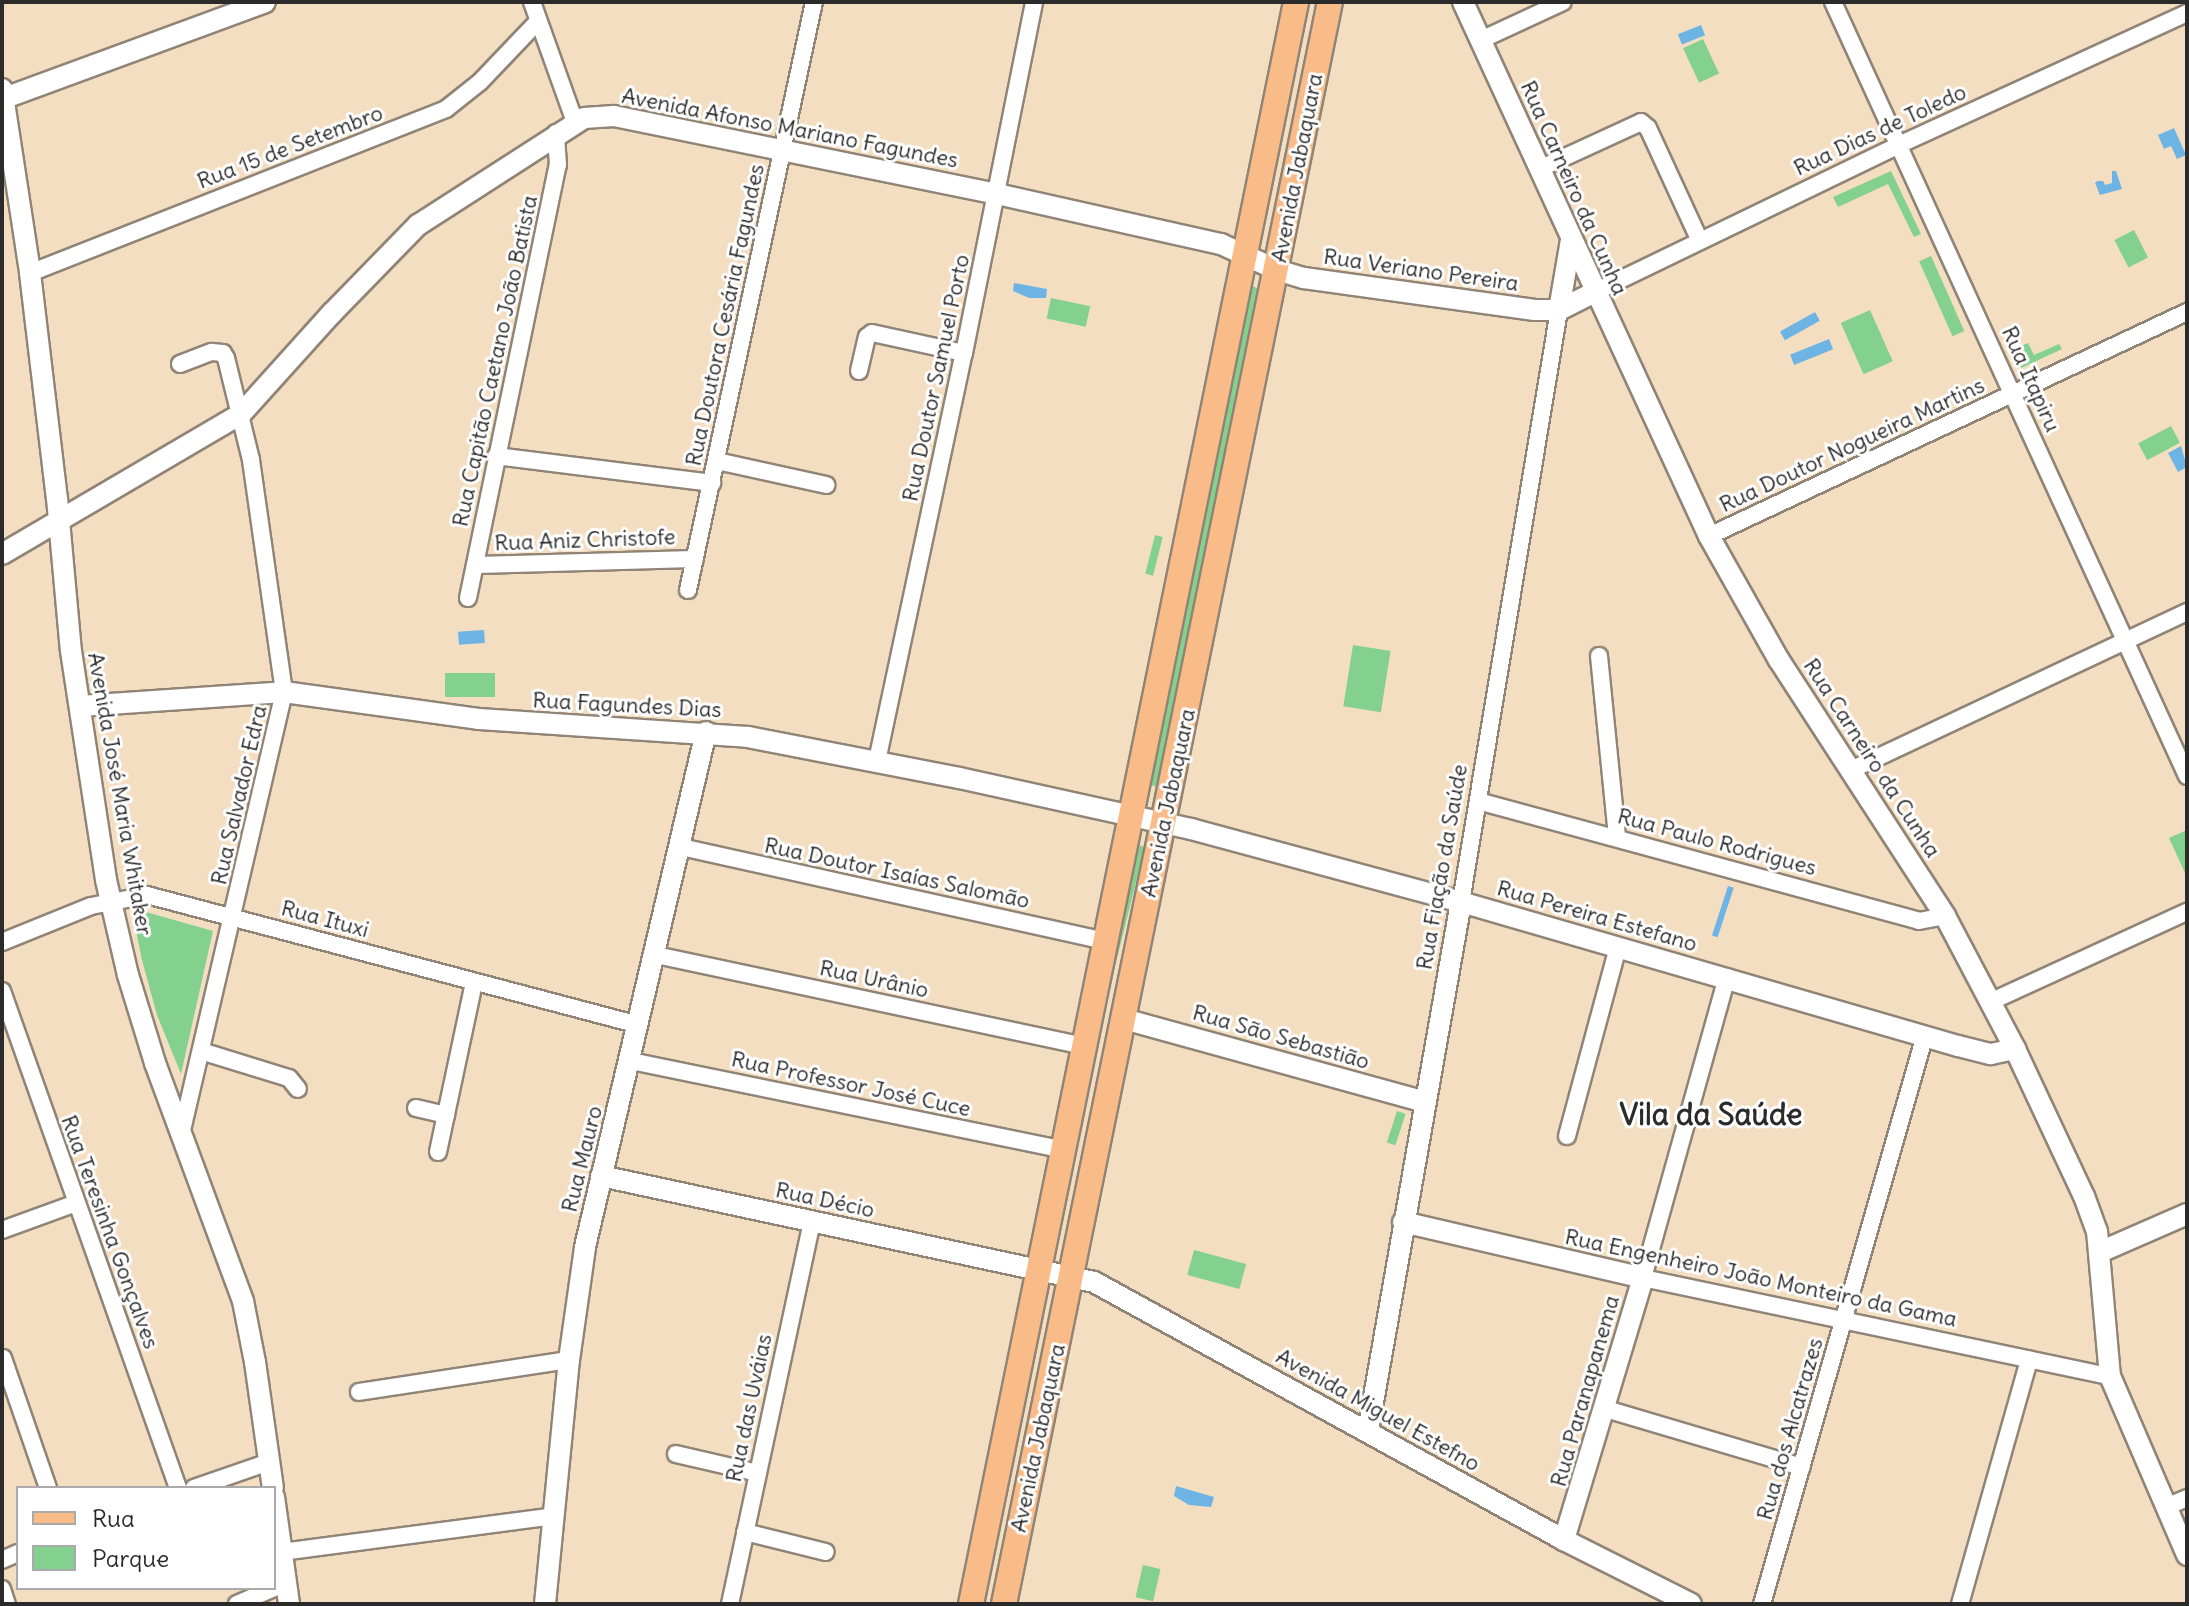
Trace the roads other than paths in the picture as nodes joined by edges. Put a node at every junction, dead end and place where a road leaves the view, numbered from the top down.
1 (265, 2) edge
2 (532, 2) edge
3 (814, 2) edge
4 (1034, 2) edge
5 (1296, 2) edge
6 (1330, 2) edge
7 (1463, 2) edge
8 (1563, 2) edge
9 (1833, 2) edge
10 (2187, 13) edge
11 (538, 21) junction
12 (1481, 40) junction
13 (3, 95) edge
14 (575, 122) junction
15 (556, 133) junction
16 (1901, 144) junction
17 (782, 151) junction
18 (1539, 169) junction
19 (997, 194) junction
20 (1571, 240) junction
21 (1700, 241) junction
22 (1244, 255) junction
23 (1277, 270) junction
24 (30, 273) junction
25 (1595, 292) junction
26 (1566, 307) junction
27 (2187, 312) edge
28 (1605, 313) junction
29 (964, 353) junction
30 (180, 364) dead end
31 (859, 371) dead end
32 (2013, 394) junction
33 (241, 414) junction
34 (496, 456) junction
35 (717, 461) junction
36 (712, 483) junction
37 (826, 485) dead end
38 (59, 522) junction
39 (1709, 536) junction
40 (2, 554) edge
41 (695, 559) junction
42 (476, 565) junction
43 (688, 590) dead end
44 (468, 598) dead end
45 (2187, 612) edge
46 (2126, 641) junction
47 (1599, 656) dead end
48 (284, 692) junction
49 (80, 706) junction
50 (706, 732) junction
51 (877, 761) junction
52 (1853, 769) junction
53 (2187, 776) edge
54 (1478, 801) junction
55 (1130, 815) junction
56 (1164, 823) junction
57 (1617, 837) junction
58 (681, 847) junction
59 (110, 900) junction
60 (1461, 902) junction
61 (2187, 912) edge
62 (1945, 916) junction
63 (234, 917) junction
64 (1105, 941) junction
65 (2, 942) edge
66 (1618, 947) junction
67 (656, 955) junction
68 (1727, 977) junction
69 (474, 983) junction
70 (2, 991) edge
71 (1990, 1002) junction
72 (1124, 1019) junction
73 (639, 1025) junction
74 (1925, 1035) junction
75 (1083, 1046) junction
76 (2015, 1049) junction
77 (201, 1051) junction
78 (631, 1061) junction
79 (298, 1089) dead end
80 (1425, 1102) junction
81 (416, 1108) dead end
82 (446, 1115) junction
83 (181, 1135) junction
84 (1567, 1136) dead end
85 (1063, 1150) junction
86 (438, 1152) dead end
87 (601, 1176) junction
88 (76, 1203) junction
89 (2187, 1214) edge
90 (812, 1222) junction
91 (1403, 1222) junction
92 (2, 1230) edge
93 (2100, 1252) junction
94 (1039, 1269) junction
95 (1071, 1276) junction
96 (1643, 1278) junction
97 (1844, 1321) junction
98 (3, 1358) edge
99 (569, 1360) junction
100 (2029, 1360) junction
101 (2110, 1376) junction
102 (359, 1392) dead end
103 (1606, 1409) junction
104 (1368, 1431) junction
105 (676, 1454) dead end
106 (269, 1462) junction
107 (1802, 1467) junction
108 (758, 1473) junction
109 (47, 1486) edge
110 (177, 1486) edge
111 (200, 1486) edge
112 (273, 1486) edge
113 (2187, 1498) edge
114 (2166, 1507) junction
115 (276, 1511) edge
116 (554, 1516) junction
117 (745, 1532) junction
118 (1564, 1540) junction
119 (282, 1552) junction
120 (826, 1552) dead end
121 (2187, 1555) edge
122 (2, 1589) edge
123 (287, 1594) edge
124 (7, 1604) edge
125 (237, 1604) edge
126 (545, 1604) edge
127 (730, 1604) edge
128 (971, 1604) edge
129 (1004, 1604) edge
130 (1691, 1604) edge
131 (1762, 1604) edge
132 (1960, 1604) edge

1 - 13 street
2 - 11 street
3 - 17 street, Rua Doutora Cesária Fagundes
4 - 19 street, Rua Doutor Samuel Porto
5 - 22 main road, Avenida Jabaquara
6 - 23 main road, Avenida Jabaquara
7 - 12 street, Rua Carneiro da Cunha
8 - 12 street
9 - 16 street, Rua Itapiru
10 - 16 street, Rua Dias de Toledo
11 - 14 street
11 - 24 street, Rua 15 de Setembro
12 - 18 street, Rua Carneiro da Cunha
13 - 24 street, Avenida José Maria Whitaker
14 - 15 street, Avenida Afonso Mariano Fagundes
14 - 17 street, Avenida Afonso Mariano Fagundes
15 - 33 street, Avenida Afonso Mariano Fagundes
15 - 34 street, Rua Capitão Caetano João Batista
16 - 21 street, Rua Dias de Toledo
16 - 32 street, Rua Itapiru
17 - 19 street, Avenida Afonso Mariano Fagundes
17 - 35 street, Rua Doutora Cesária Fagundes
18 - 20 street, Rua Carneiro da Cunha
18 - 21 street
19 - 22 street, Avenida Afonso Mariano Fagundes
19 - 29 street, Rua Doutor Samuel Porto
20 - 25 street, Rua Carneiro da Cunha
20 - 26 street
21 - 25 street, Rua Dias de Toledo
22 - 23 street, Avenida Afonso Mariano Fagundes
22 - 55 main road, Avenida Jabaquara
23 - 26 street, Rua Veriano Pereira
23 - 56 main road, Avenida Jabaquara
24 - 38 street, Avenida José Maria Whitaker
25 - 26 street
25 - 28 street, Rua Carneiro da Cunha
26 - 28 street, Rua Veriano Pereira
26 - 54 street, Rua Fiação da Saúde
27 - 32 street, Rua Doutor Nogueira Martins
28 - 39 street, Rua Carneiro da Cunha
29 - 31 street
29 - 51 street, Rua Doutor Samuel Porto
30 - 33 street, Rua Salvador Edra
32 - 39 street, Rua Doutor Nogueira Martins
32 - 46 street, Rua Itapiru
33 - 38 street, Avenida Afonso Mariano Fagundes
33 - 48 street, Rua Salvador Edra
34 - 36 street
34 - 42 street, Rua Capitão Caetano João Batista
35 - 36 street, Rua Doutora Cesária Fagundes
35 - 37 street
36 - 41 street, Rua Doutora Cesária Fagundes
38 - 40 street, Avenida Afonso Mariano Fagundes
38 - 49 street, Avenida José Maria Whitaker
39 - 52 street, Rua Carneiro da Cunha
41 - 42 street, Rua Aniz Christofe
41 - 43 street, Rua Doutora Cesária Fagundes
42 - 44 street, Rua Capitão Caetano João Batista
45 - 46 street
46 - 52 street
46 - 53 street, Rua Itapiru
47 - 57 street
48 - 49 street, Rua Fagundes Dias
48 - 50 street, Rua Fagundes Dias
48 - 63 street, Rua Salvador Edra
49 - 59 street, Avenida José Maria Whitaker
50 - 51 street, Rua Fagundes Dias
50 - 58 street, Rua Mauro
51 - 55 street, Rua Fagundes Dias
52 - 62 street, Rua Carneiro da Cunha
54 - 57 street, Rua Paulo Rodrigues
54 - 60 street, Rua Fiação da Saúde
55 - 56 street, Rua Fagundes Dias
55 - 64 main road, Avenida Jabaquara
56 - 60 street, Rua Pereira Estefano
56 - 72 main road, Avenida Jabaquara
57 - 62 street, Rua Paulo Rodrigues
58 - 64 street, Rua Doutor Isaías Salomão
58 - 67 street, Rua Mauro
59 - 63 street, Rua Ituxi
59 - 65 street, Rua Ituxi
59 - 83 street, Avenida José Maria Whitaker
60 - 66 street, Rua Pereira Estefano
60 - 80 street, Rua Fiação da Saúde
61 - 71 street
62 - 71 street, Rua Carneiro da Cunha
63 - 69 street, Rua Ituxi
63 - 77 street, Rua Salvador Edra
64 - 75 main road, Avenida Jabaquara
66 - 68 street, Rua Pereira Estefano
66 - 84 street
67 - 73 street, Rua Mauro
67 - 75 street, Rua Urânio
68 - 74 street, Rua Pereira Estefano
68 - 96 street, Rua Paranapanema
69 - 73 street, Rua Ituxi
69 - 82 street
70 - 88 street, Rua Teresinha Gonçalves
71 - 76 street, Rua Carneiro da Cunha
72 - 80 street, Rua São Sebastião
72 - 95 main road, Avenida Jabaquara
73 - 78 street, Rua Mauro
74 - 76 street, Rua Pereira Estefano
74 - 97 street, Rua dos Alcatrazes
75 - 85 main road, Avenida Jabaquara
76 - 93 street, Rua Carneiro da Cunha
77 - 79 street
77 - 83 street, Rua Salvador Edra
78 - 85 street, Rua Professor José Cuce
78 - 87 street, Rua Mauro
80 - 91 street, Rua Fiação da Saúde
81 - 82 street
82 - 86 street
83 - 106 street, Avenida José Maria Whitaker
85 - 94 main road, Avenida Jabaquara
87 - 90 street, Rua Décio
87 - 99 street, Rua Mauro
88 - 92 street
88 - 110 street, Rua Teresinha Gonçalves
89 - 93 street
90 - 94 street, Rua Décio
90 - 108 street, Rua das Uváias
91 - 96 street, Rua Engenheiro João Monteiro da Gama
91 - 104 street, Rua Fiação da Saúde
93 - 101 street, Rua Carneiro da Cunha
94 - 95 street, Avenida Miguel Estefno
94 - 128 main road, Avenida Jabaquara
95 - 104 street, Avenida Miguel Estefno
95 - 129 main road, Avenida Jabaquara
96 - 97 street, Rua Engenheiro João Monteiro da Gama
96 - 103 street, Rua Paranapanema
97 - 100 street, Rua Engenheiro João Monteiro da Gama
97 - 107 street, Rua dos Alcatrazes
98 - 109 street
99 - 102 street
99 - 116 street, Rua Mauro
100 - 101 street, Rua Engenheiro João Monteiro da Gama
100 - 132 street
101 - 114 street, Rua Carneiro da Cunha
103 - 107 street
103 - 118 street, Rua Paranapanema
104 - 118 street, Avenida Miguel Estefno
105 - 108 street
106 - 111 street
106 - 112 street, Avenida José Maria Whitaker
107 - 131 street, Rua dos Alcatrazes
108 - 117 street, Rua das Uváias
113 - 114 street
114 - 121 street, Rua Carneiro da Cunha
115 - 119 street
116 - 119 street
116 - 126 street, Rua Mauro
117 - 120 street
117 - 127 street, Rua das Uváias
118 - 130 street, Avenida Miguel Estefno
119 - 123 street
122 - 124 street
123 - 125 street

